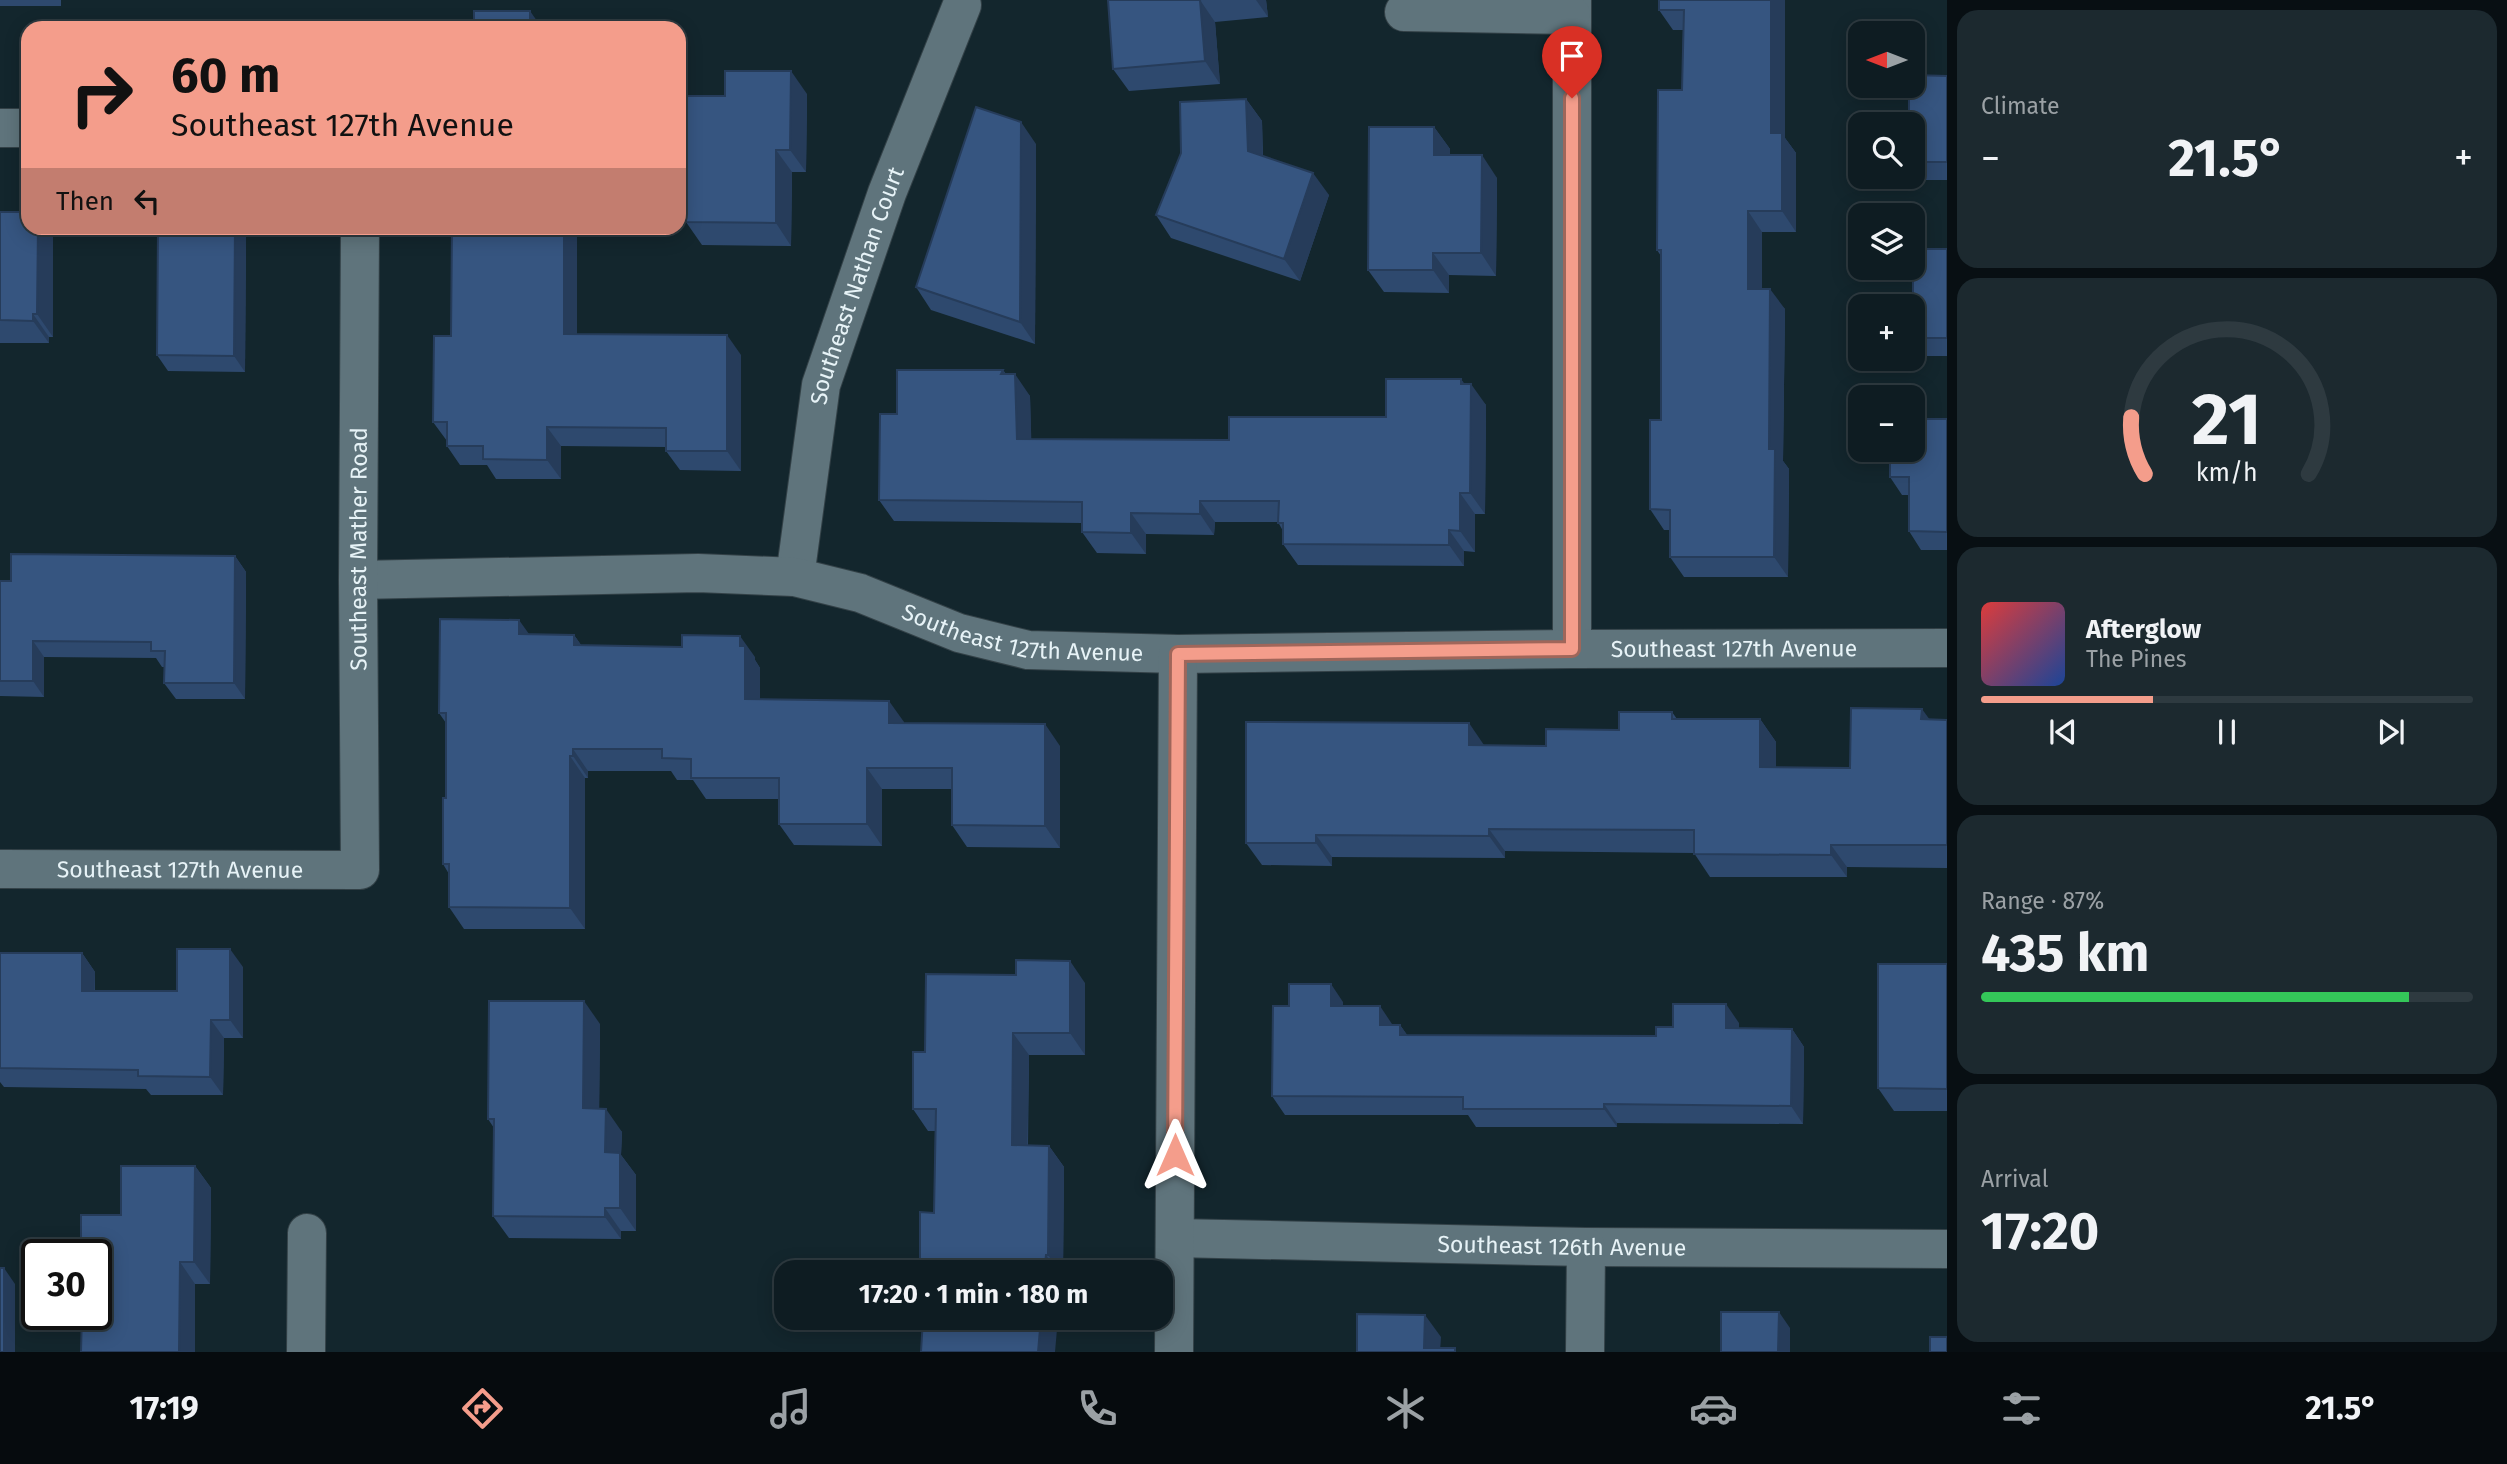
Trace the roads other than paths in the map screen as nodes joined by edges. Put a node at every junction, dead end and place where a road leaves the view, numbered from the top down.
1 (962, 5) dead end
2 (1571, 8) edge
3 (1404, 12) dead end
4 (0, 128) edge
5 (21, 128) edge
6 (360, 235) edge
7 (795, 578) junction
8 (358, 580) junction
9 (1947, 648) edge
10 (1572, 649) junction
11 (1178, 654) junction
12 (0, 869) edge
13 (360, 870) joint
14 (307, 1233) dead end
15 (1175, 1238) junction
16 (1586, 1247) junction
17 (1947, 1249) edge
18 (306, 1352) edge
19 (1174, 1352) edge
20 (1585, 1352) edge

1 - 7 street, Southeast Nathan Court
2 - 3 street
2 - 10 street
4 - 5 street
6 - 8 street, Southeast Mather Road
7 - 8 street, Southeast 127th Avenue
7 - 11 street, Southeast 127th Avenue
8 - 13 street, Southeast Mather Road
9 - 10 street, Southeast 127th Avenue
10 - 11 street, Southeast 127th Avenue
11 - 15 street
12 - 13 street, Southeast 127th Avenue
14 - 18 street
15 - 16 street, Southeast 126th Avenue
15 - 19 street
16 - 17 street, Southeast 126th Avenue
16 - 20 street

